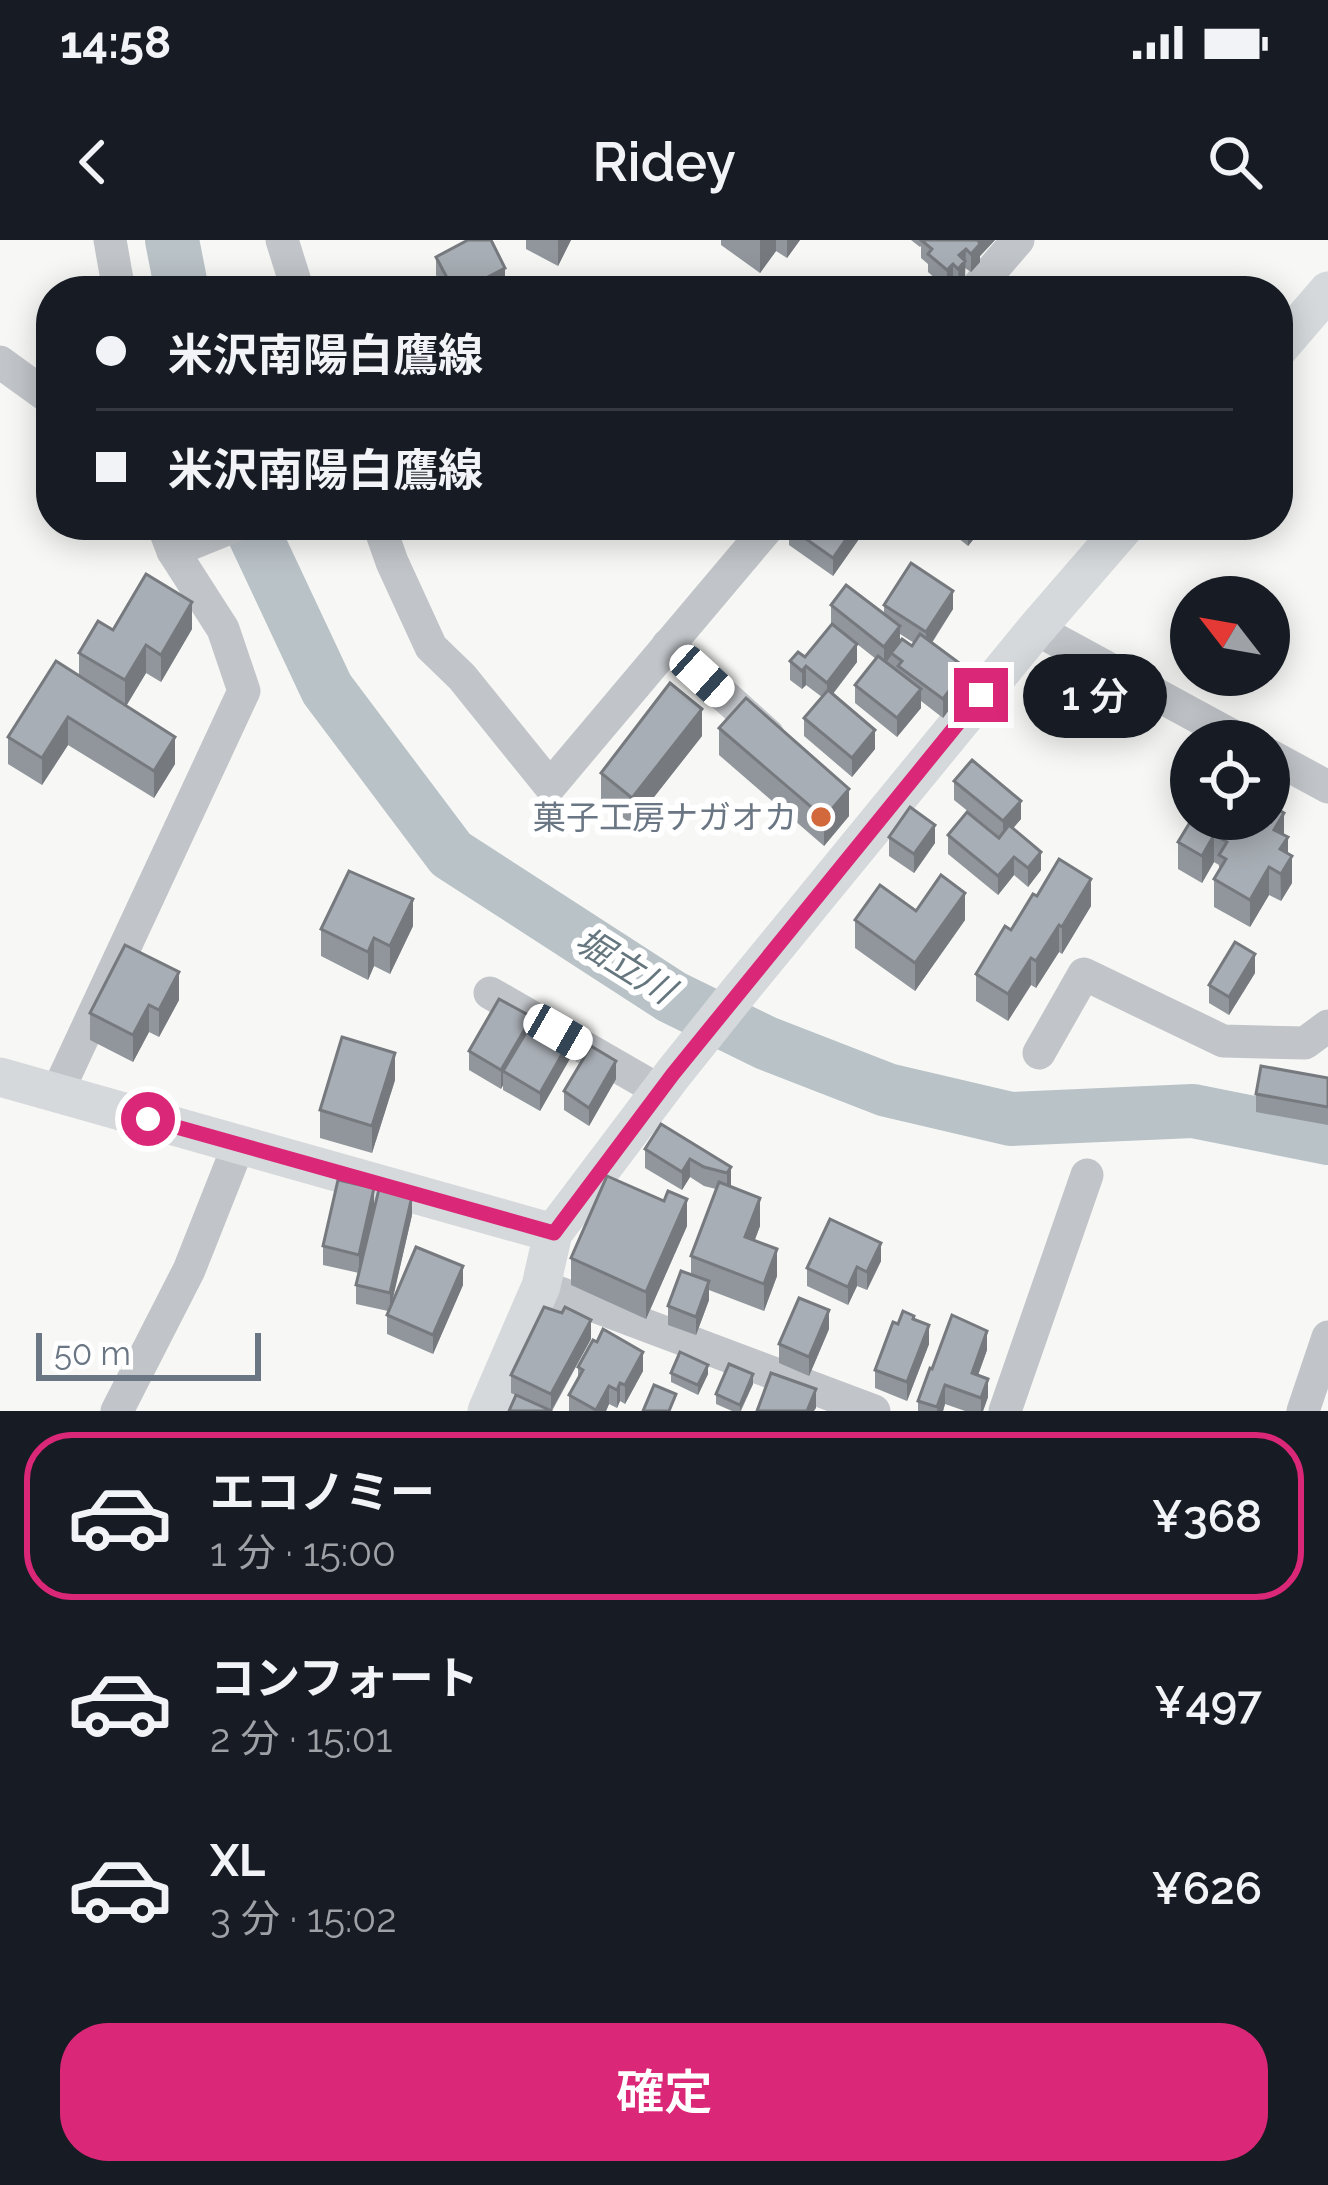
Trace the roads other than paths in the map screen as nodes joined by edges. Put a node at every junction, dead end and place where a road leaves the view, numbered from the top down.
1 (110, 240) edge
2 (283, 240) edge
3 (1018, 240) edge
4 (116, 276) edge
5 (294, 276) edge
6 (987, 276) edge
7 (1328, 291) edge
8 (1293, 332) edge
9 (0, 362) edge
10 (36, 388) edge
11 (174, 540) edge
12 (384, 540) edge
13 (757, 540) edge
14 (1113, 540) edge
15 (1036, 629) junction
16 (668, 645) junction
17 (1204, 720) edge
18 (787, 752) edge
19 (1290, 766) edge
20 (1328, 787) edge
21 (490, 993) dead end
22 (1328, 1026) edge
23 (1040, 1053) dead end
24 (0, 1077) edge
25 (666, 1083) junction
26 (56, 1095) junction
27 (239, 1144) junction
28 (1087, 1175) dead end
29 (554, 1233) junction
30 (541, 1286) junction
31 (1328, 1337) edge
32 (1315, 1394) edge
33 (117, 1411) edge
34 (487, 1411) edge
35 (874, 1411) edge
36 (1005, 1411) edge

1 - 4 street
2 - 5 street
3 - 6 street
7 - 8 main road
9 - 10 street
11 - 26 street
12 - 16 street
13 - 16 street
14 - 15 main road
15 - 17 street
15 - 25 main road
16 - 18 street
19 - 20 street
21 - 25 street
22 - 23 street
24 - 26 main road
25 - 29 main road
26 - 27 main road
27 - 29 main road
27 - 33 street
28 - 36 street
29 - 30 main road
30 - 34 main road
30 - 35 street
31 - 32 street

